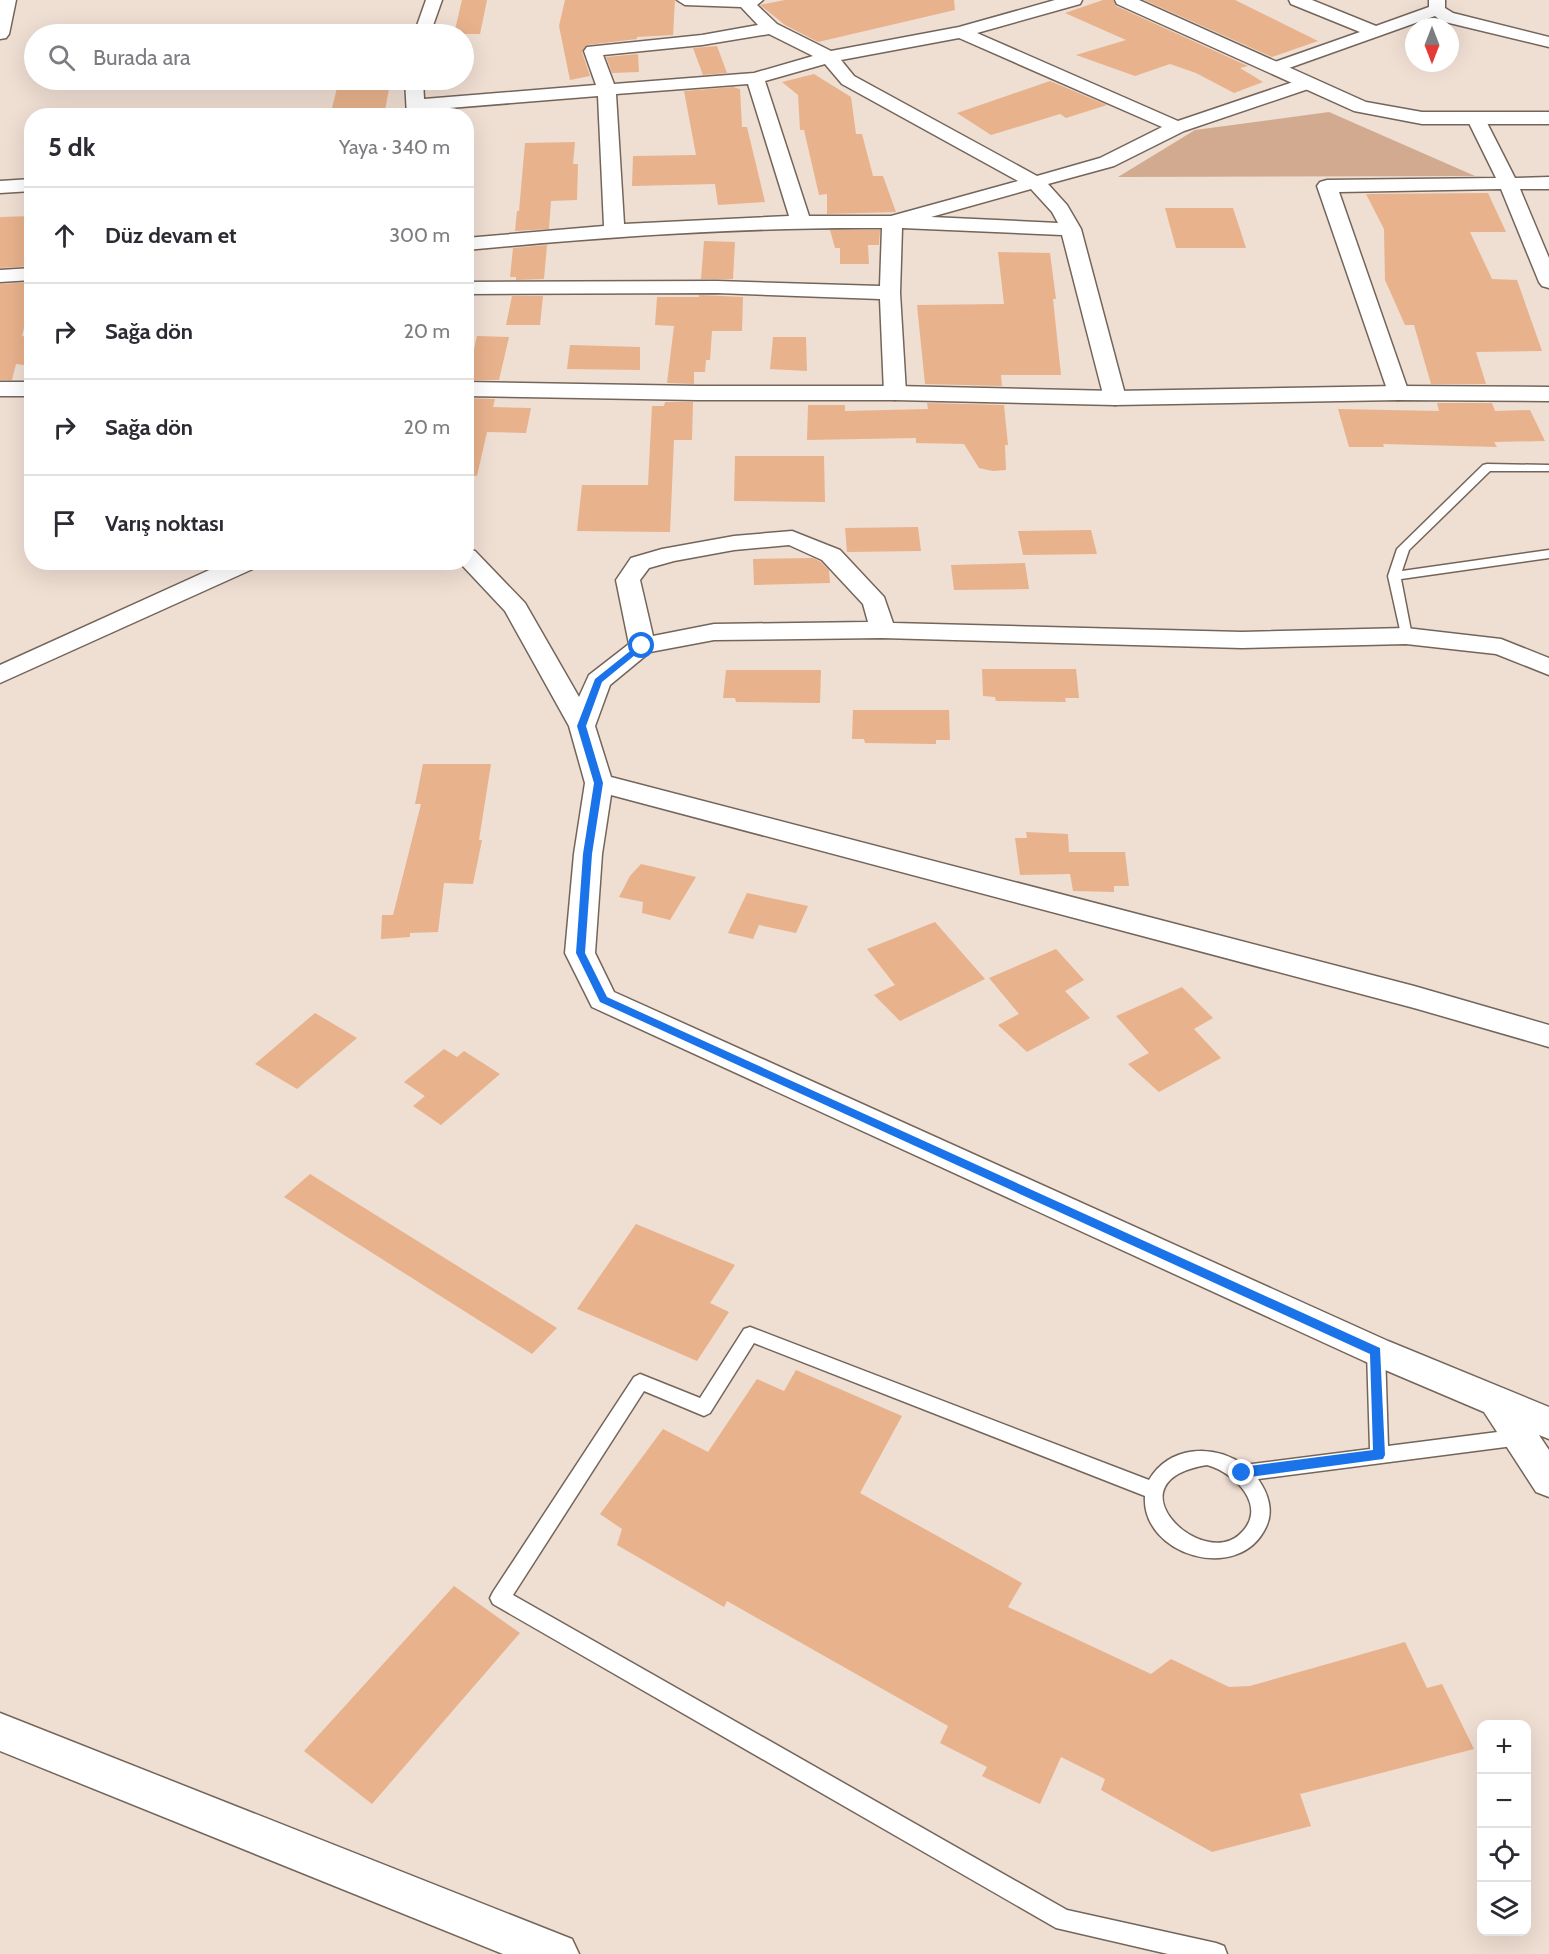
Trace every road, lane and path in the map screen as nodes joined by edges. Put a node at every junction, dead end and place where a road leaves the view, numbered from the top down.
1 (8, 0) edge
2 (434, 0) edge
3 (685, 0) edge
4 (1074, 0) edge
5 (1124, 0) edge
6 (1297, 0) edge
7 (749, 1) edge
8 (1437, 5) edge
9 (426, 24) edge
10 (771, 28) junction
11 (962, 32) junction
12 (1376, 32) junction
13 (0, 34) edge
14 (1549, 42) edge
15 (829, 57) junction
16 (1275, 68) junction
17 (755, 78) junction
18 (1308, 83) junction
19 (415, 90) edge
20 (607, 90) junction
21 (416, 108) edge
22 (435, 108) edge
23 (1549, 118) edge
24 (1476, 119) junction
25 (1177, 127) junction
26 (1036, 183) junction
27 (1508, 183) junction
28 (1549, 183) edge
29 (24, 186) edge
30 (0, 187) edge
31 (801, 222) junction
32 (892, 222) junction
33 (1071, 229) junction
34 (614, 230) junction
35 (474, 243) edge
36 (24, 274) edge
37 (0, 276) edge
38 (1549, 282) edge
39 (474, 288) edge
40 (890, 293) junction
41 (0, 389) edge
42 (24, 389) edge
43 (474, 389) edge
44 (895, 393) junction
45 (1398, 393) junction
46 (1549, 394) edge
47 (1115, 398) junction
48 (1549, 468) edge
49 (1549, 554) edge
50 (474, 564) edge
51 (230, 570) edge
52 (1394, 576) junction
53 (882, 630) junction
54 (1406, 636) junction
55 (642, 646) junction
56 (1549, 667) edge
57 (0, 675) edge
58 (582, 726) junction
59 (599, 783) junction
60 (1549, 1036) edge
61 (1376, 1352) junction
62 (1535, 1430) edge
63 (1379, 1455) junction
64 (1242, 1473) junction
65 (1549, 1481) edge
66 (1153, 1491) junction
67 (0, 1732) edge
68 (557, 1954) edge
69 (1216, 1954) edge

1 - 13 street
2 - 9 street
3 - 7 street
4 - 11 street
5 - 16 street
6 - 12 street
7 - 10 street
8 - 12 street
8 - 14 street
10 - 15 street
10 - 20 street
11 - 15 street
11 - 25 street
12 - 16 street
15 - 17 street
15 - 26 street
16 - 18 street
17 - 20 street
17 - 31 street
18 - 24 street
18 - 25 street
19 - 21 street
20 - 22 street
20 - 34 street
23 - 24 street
24 - 27 street
25 - 26 street
26 - 32 street
26 - 33 street
27 - 28 street
27 - 38 street
27 - 45 street
29 - 30 street
31 - 32 street
31 - 34 street
32 - 33 street
32 - 40 street
33 - 47 street
34 - 35 street
36 - 37 street
39 - 40 street
40 - 44 street
41 - 42 street
43 - 44 street
44 - 47 street
45 - 46 street
45 - 47 street
48 - 52 lane
49 - 52 lane
50 - 58 street
51 - 57 street
52 - 54 lane
53 - 54 street
53 - 55 street
53 - 55 street
54 - 56 street
55 - 58 street
58 - 59 street
59 - 60 street
59 - 61 street
61 - 62 street
61 - 63 lane
62 - 63 lane
62 - 65 street
63 - 64 lane
64 - 66 lane
64 - 66 lane
66 - 69 lane
67 - 68 street

